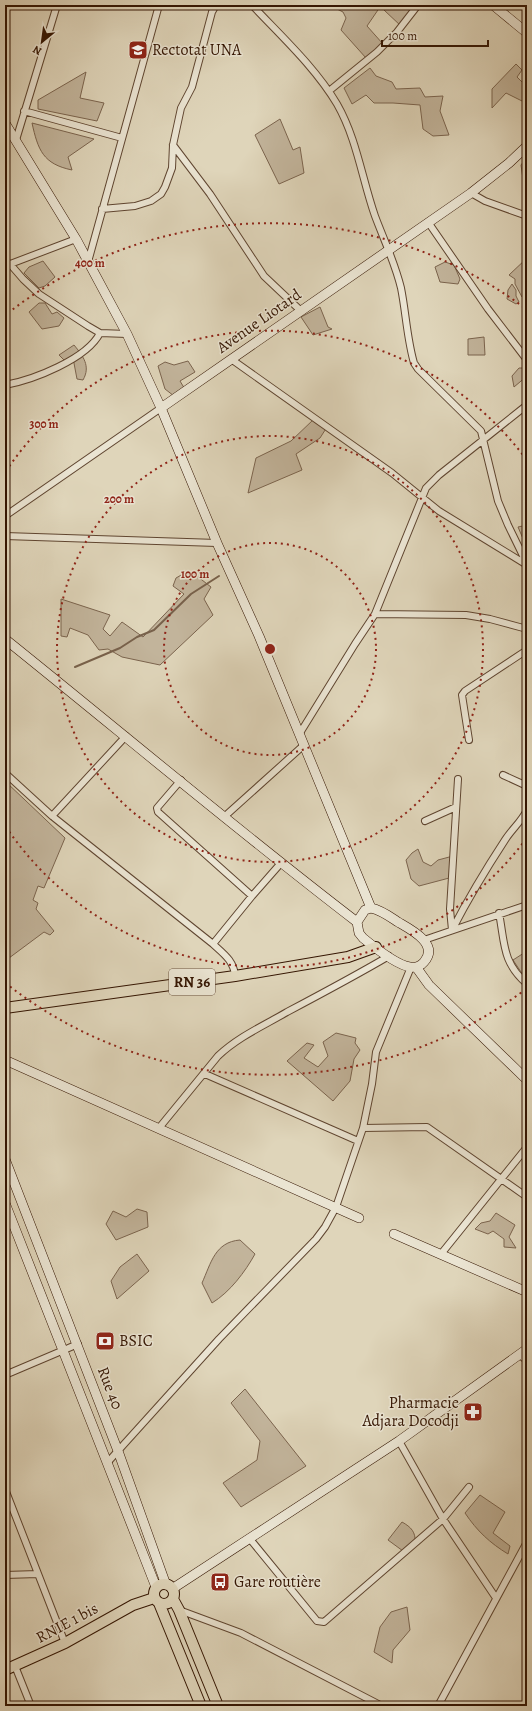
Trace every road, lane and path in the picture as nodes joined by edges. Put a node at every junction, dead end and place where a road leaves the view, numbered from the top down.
1 (56, 5) edge
2 (159, 5) edge
3 (216, 5) edge
4 (252, 5) edge
5 (418, 5) edge
6 (493, 5) edge
7 (527, 33) edge
8 (329, 91) junction
9 (24, 111) junction
10 (5, 123) edge
11 (122, 138) junction
12 (16, 140) junction
13 (173, 145) junction
14 (527, 146) edge
15 (471, 193) junction
16 (102, 209) junction
17 (527, 216) edge
18 (428, 222) junction
19 (76, 239) junction
20 (388, 249) junction
21 (88, 262) junction
22 (8, 265) edge
23 (301, 310) junction
24 (100, 333) junction
25 (127, 334) junction
26 (231, 359) junction
27 (527, 360) edge
28 (5, 384) edge
29 (527, 405) edge
30 (161, 408) junction
31 (483, 440) junction
32 (422, 498) junction
33 (5, 516) edge
34 (5, 536) edge
35 (217, 543) junction
36 (527, 565) edge
37 (375, 614) junction
38 (527, 629) edge
39 (5, 639) edge
40 (527, 650) edge
41 (300, 733) junction
42 (126, 736) junction
43 (469, 740) dead end
44 (304, 744) junction
45 (5, 773) edge
46 (503, 775) dead end
47 (458, 779) dead end
48 (181, 780) junction
49 (527, 786) edge
50 (456, 807) junction
51 (527, 810) edge
52 (52, 816) junction
53 (224, 817) junction
54 (425, 821) dead end
55 (281, 863) junction
56 (252, 896) junction
57 (527, 905) edge
58 (371, 908) junction
59 (499, 913) junction
60 (357, 922) junction
61 (452, 930) junction
62 (424, 940) junction
63 (213, 944) junction
64 (376, 947) junction
65 (389, 956) junction
66 (414, 967) junction
67 (235, 976) junction
68 (527, 984) edge
69 (5, 1008) edge
70 (5, 1060) edge
71 (205, 1074) junction
72 (527, 1080) edge
73 (159, 1128) junction
74 (363, 1128) junction
75 (358, 1141) junction
76 (527, 1147) edge
77 (5, 1160) edge
78 (501, 1179) junction
79 (527, 1196) edge
80 (5, 1203) edge
81 (336, 1207) junction
82 (359, 1218) dead end
83 (394, 1234) dead end
84 (441, 1254) junction
85 (527, 1292) edge
86 (78, 1344) junction
87 (64, 1350) junction
88 (523, 1352) edge
89 (527, 1361) edge
90 (5, 1375) edge
91 (398, 1441) junction
92 (118, 1451) junction
93 (107, 1463) junction
94 (469, 1487) dead end
95 (5, 1489) edge
96 (443, 1519) junction
97 (250, 1538) junction
98 (527, 1542) edge
99 (38, 1574) junction
100 (5, 1575) edge
101 (156, 1587) junction
102 (170, 1591) junction
103 (496, 1598) junction
104 (156, 1600) junction
105 (179, 1610) junction
106 (65, 1643) junction
107 (10, 1668) edge
108 (31, 1706) edge
109 (201, 1706) edge
110 (218, 1706) edge
111 (382, 1706) edge
112 (438, 1706) edge

1 - 9 street
2 - 11 street
3 - 13 street
4 - 8 street
5 - 8 street
6 - 7 street
8 - 20 street
9 - 11 street
9 - 12 street
10 - 12 street
11 - 16 street
12 - 19 street
13 - 16 street
13 - 23 street
14 - 15 street, Avenue Liotard
15 - 17 street
15 - 18 street, Avenue Liotard
16 - 21 street
18 - 20 street, Avenue Liotard
18 - 27 street
19 - 21 street
19 - 22 street
20 - 23 street, Avenue Liotard
20 - 31 street
21 - 25 street
22 - 24 street
23 - 26 street, Avenue Liotard
24 - 25 street
24 - 28 street
25 - 30 street
26 - 30 street, Avenue Liotard
26 - 32 street
29 - 31 street
30 - 33 street, Avenue Liotard
30 - 35 street
31 - 32 street
31 - 36 street
32 - 36 street
32 - 37 street
34 - 35 street
35 - 41 street
37 - 38 street
37 - 41 street
39 - 42 street
40 - 43 street
41 - 44 street
42 - 48 street
42 - 52 street
44 - 53 street
44 - 58 street
45 - 52 street
46 - 49 street
47 - 50 street
48 - 53 street
48 - 56 street
50 - 54 street
50 - 61 street
51 - 61 street
52 - 63 street
53 - 55 street
55 - 56 street
55 - 60 street
56 - 63 street
57 - 59 street
58 - 60 street
58 - 62 street
59 - 61 street
59 - 68 street
60 - 64 street
61 - 62 street
62 - 66 street
63 - 67 street
64 - 65 street
64 - 67 main road, RN 36
65 - 66 street
65 - 71 street
66 - 72 street
66 - 74 street
67 - 69 main road, RN 36
70 - 73 street
71 - 73 street
71 - 75 street
73 - 81 street
74 - 75 street
74 - 78 street
75 - 81 street
76 - 78 street
77 - 86 street, Rue 40
78 - 79 street
78 - 84 street
80 - 87 street, Rue 40
81 - 82 street
81 - 92 street
83 - 84 street
84 - 85 street
86 - 87 street
86 - 92 street, Rue 40
87 - 90 street
87 - 93 street, Rue 40
88 - 89 street
88 - 91 street
91 - 96 street
91 - 97 street
92 - 93 street
92 - 102 street, Rue 40
93 - 101 street, Rue 40
94 - 96 street
95 - 99 street
96 - 97 street
96 - 103 street
97 - 102 street
98 - 103 street
99 - 100 street
99 - 106 street
101 - 102 main road
101 - 104 main road
102 - 104 main road
102 - 105 main road
103 - 112 street
104 - 106 main road, RNIE 1 bis
104 - 109 main road
105 - 110 main road
105 - 111 street
106 - 107 main road, RNIE 1 bis
107 - 108 street

